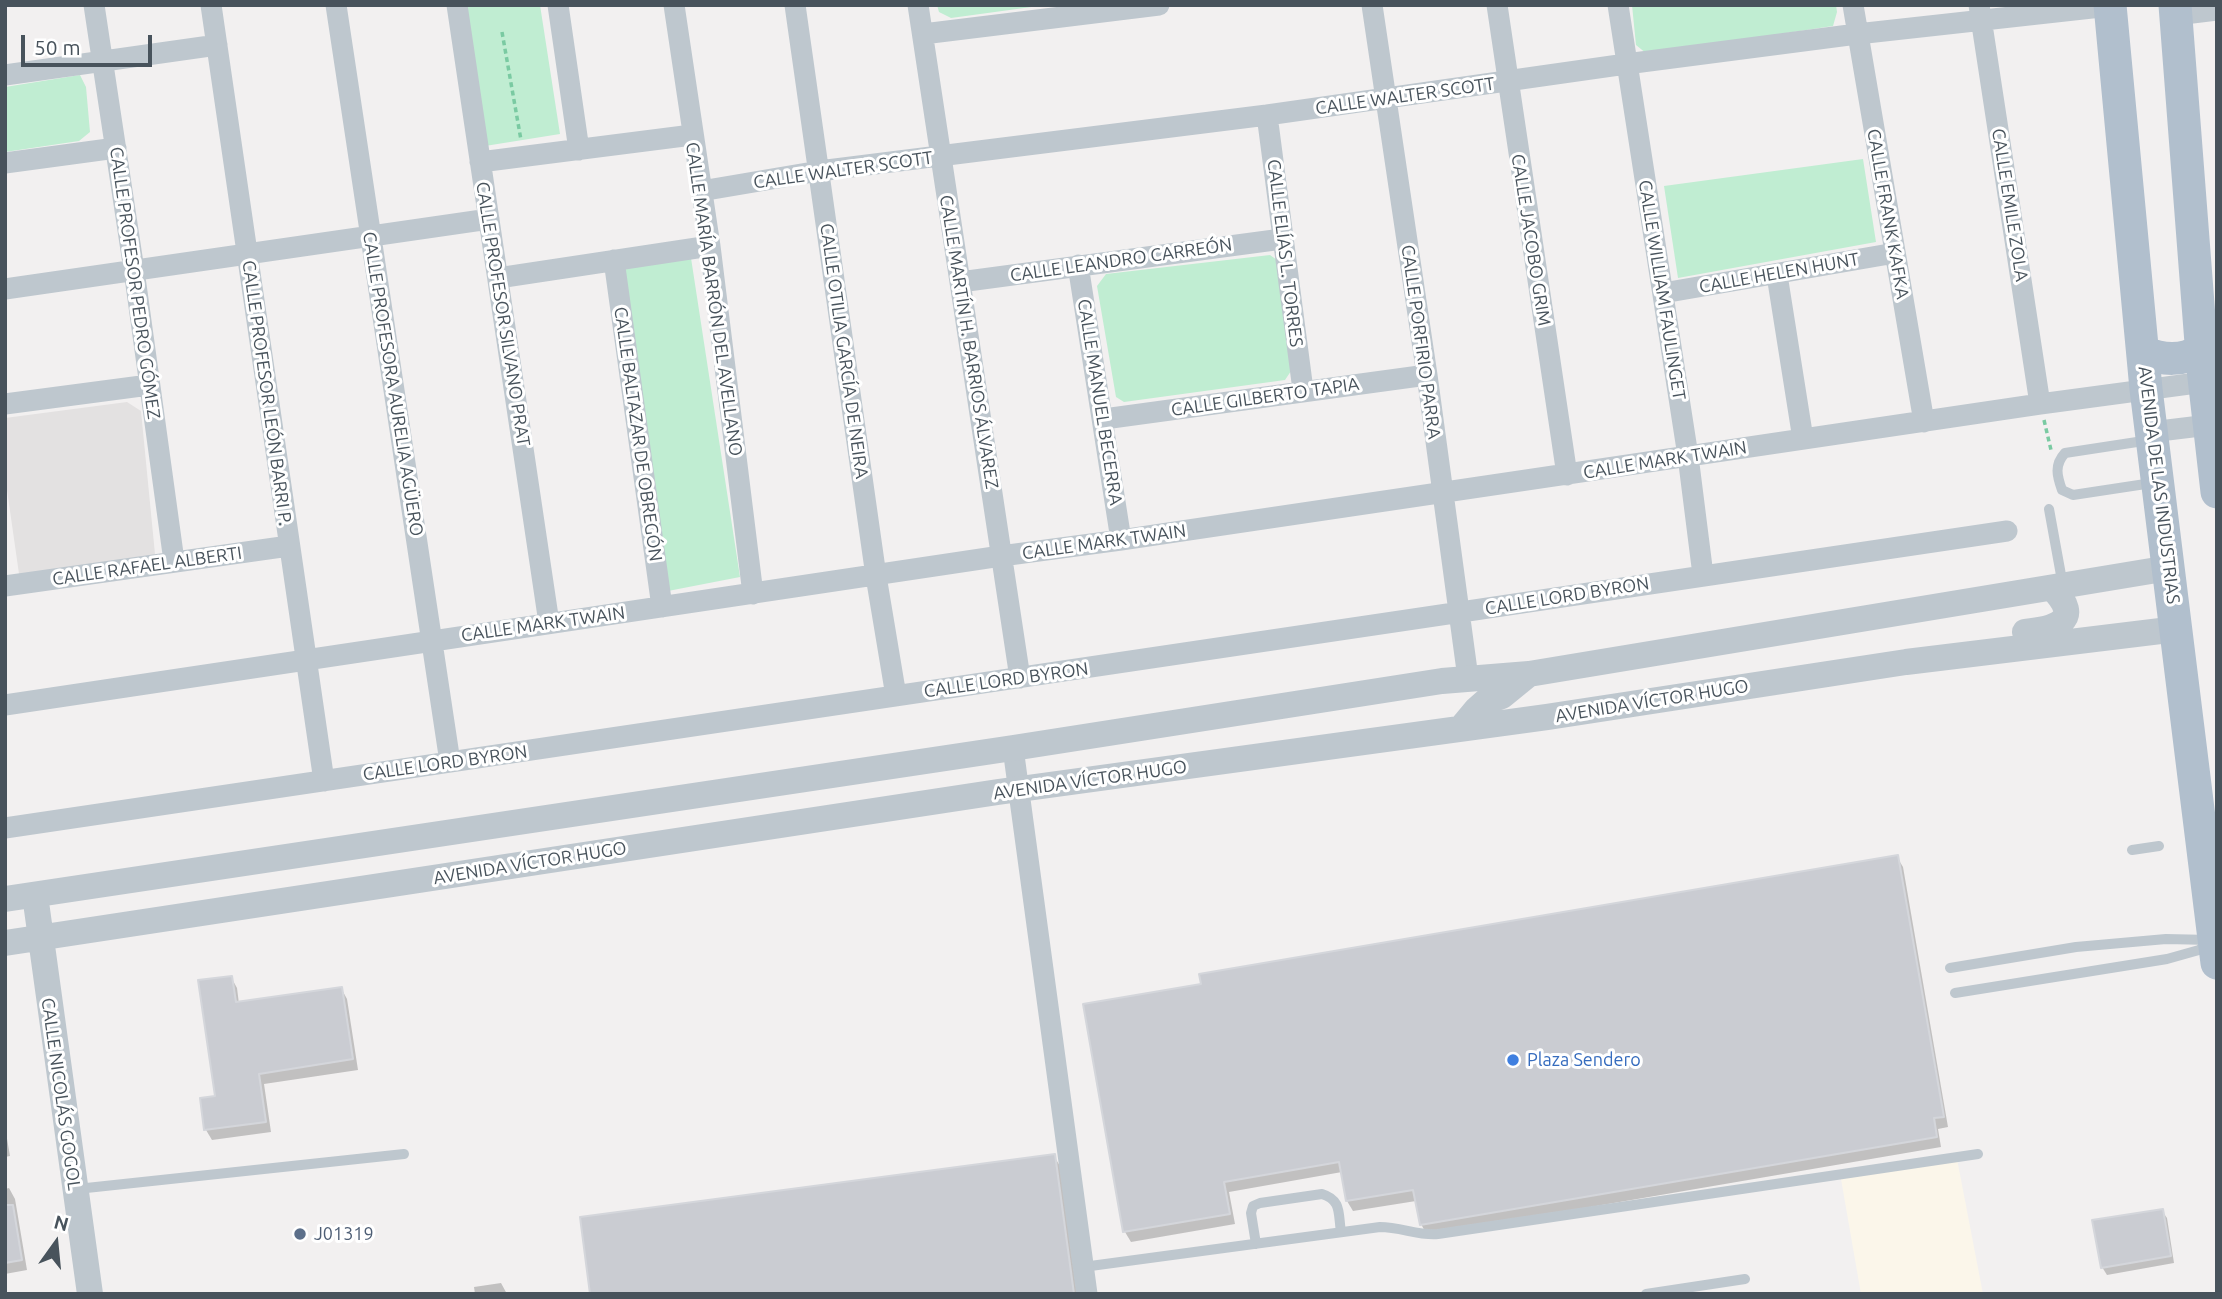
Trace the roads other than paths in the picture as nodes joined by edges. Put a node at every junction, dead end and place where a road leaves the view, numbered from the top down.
1 (94, 5) edge
2 (211, 5) edge
3 (336, 5) edge
4 (457, 5) edge
5 (558, 5) edge
6 (674, 5) edge
7 (795, 5) edge
8 (918, 5) edge
9 (1159, 5) edge
10 (1372, 5) edge
11 (1497, 5) edge
12 (1618, 5) edge
13 (1853, 5) edge
14 (2110, 6) edge
15 (2176, 10) edge
16 (2217, 10) edge
17 (1980, 13) edge
18 (923, 34) junction
19 (1857, 34) junction
20 (216, 46) junction
21 (102, 61) junction
22 (1626, 64) junction
23 (2116, 64) junction
24 (5, 75) edge
25 (1508, 83) junction
26 (1386, 98) junction
27 (1268, 116) junction
28 (692, 135) junction
29 (116, 148) junction
30 (579, 150) junction
31 (941, 155) junction
32 (480, 162) junction
33 (5, 163) edge
34 (819, 171) junction
35 (701, 191) junction
36 (489, 219) junction
37 (369, 236) junction
38 (1282, 239) junction
39 (710, 246) junction
40 (1895, 253) junction
41 (247, 254) junction
42 (614, 260) junction
43 (1078, 265) junction
44 (134, 270) junction
45 (1777, 275) junction
46 (498, 278) junction
47 (960, 282) junction
48 (5, 289) edge
49 (1663, 293) junction
50 (2201, 348) junction
51 (2143, 352) junction
52 (1427, 375) junction
53 (2204, 382) junction
54 (149, 385) junction
55 (1303, 390) junction
56 (2137, 390) junction
57 (5, 404) edge
58 (2040, 404) junction
59 (1104, 419) junction
60 (1924, 422) junction
61 (2212, 425) edge
62 (2152, 436) junction
63 (1803, 439) junction
64 (1688, 456) junction
65 (1567, 475) junction
66 (2158, 482) junction
67 (2217, 492) edge
68 (1442, 493) junction
69 (2049, 509) dead end
70 (2007, 531) dead end
71 (1121, 540) junction
72 (289, 546) junction
73 (1001, 556) junction
74 (174, 561) junction
75 (2169, 568) junction
76 (1703, 575) junction
77 (876, 576) junction
78 (5, 586) edge
79 (2057, 588) junction
80 (753, 594) junction
81 (662, 607) junction
82 (1459, 612) junction
83 (550, 623) junction
84 (2177, 629) junction
85 (433, 640) junction
86 (306, 659) junction
87 (1906, 662) junction
88 (1529, 674) junction
89 (1020, 678) junction
90 (1468, 678) junction
91 (896, 696) junction
92 (5, 705) edge
93 (1461, 728) junction
94 (1013, 748) junction
95 (450, 762) junction
96 (324, 781) junction
97 (1018, 791) junction
98 (5, 828) edge
99 (2159, 846) dead end
100 (2132, 849) dead end
101 (35, 895) junction
102 (5, 899) edge
103 (40, 938) junction
104 (5, 943) edge
105 (2216, 946) edge
106 (1950, 968) dead end
107 (1955, 993) dead end
108 (404, 1154) dead end
109 (1978, 1154) dead end
110 (74, 1189) junction
111 (1341, 1232) junction
112 (1256, 1244) junction
113 (1083, 1267) junction
114 (1745, 1279) dead end
115 (90, 1294) edge
116 (1087, 1294) edge
117 (1646, 1294) edge

1 - 21 street, CALLE PROFESOR PEDRO GÓMEZ
2 - 20 street, CALLE PROFESOR LEÓN BARRI P.
3 - 37 street, CALLE PROFESORA AURELIA AGÜERO
4 - 32 street, CALLE PROFESOR SILVANO PRAT
5 - 30 street
6 - 28 street, CALLE MARÍA BARRÓN DEL AVELLANO
7 - 34 street, CALLE OTILIA GARCÍA DE NEIRA
8 - 18 street, CALLE MARTÍN H. BARRIOS ÁLVAREZ
9 - 18 street
10 - 26 street, CALLE PORFIRIO PARRA
11 - 25 street, CALLE JACOBO GRIM
12 - 22 street, CALLE WILLIAM FAULINGET
13 - 19 street, CALLE FRANK KAFKA
14 - 17 street, CALLE WALTER SCOTT
14 - 23 main road, AVENIDA DE LAS INDUSTRIAS
15 - 16 street
15 - 50 main road
17 - 19 street, CALLE WALTER SCOTT
17 - 58 street, CALLE EMILE ZOLA
18 - 31 street, CALLE MARTÍN H. BARRIOS ÁLVAREZ
19 - 22 street, CALLE WALTER SCOTT
19 - 40 street, CALLE FRANK KAFKA
20 - 21 street
20 - 41 street, CALLE PROFESOR LEÓN BARRI P.
21 - 24 street
21 - 29 street, CALLE PROFESOR PEDRO GÓMEZ
22 - 25 street, CALLE WALTER SCOTT
22 - 49 street, CALLE WILLIAM FAULINGET
23 - 51 main road, AVENIDA DE LAS INDUSTRIAS
23 - 56 main road
25 - 26 street, CALLE WALTER SCOTT
25 - 65 street, CALLE JACOBO GRIM
26 - 27 street, CALLE WALTER SCOTT
26 - 52 street, CALLE PORFIRIO PARRA
27 - 31 street, CALLE WALTER SCOTT
27 - 38 street, CALLE ELÍAS L. TORRES
28 - 30 street
28 - 35 street, CALLE MARÍA BARRÓN DEL AVELLANO
29 - 33 street
29 - 44 street, CALLE PROFESOR PEDRO GÓMEZ
30 - 32 street
31 - 34 street, CALLE WALTER SCOTT
31 - 47 street, CALLE MARTÍN H. BARRIOS ÁLVAREZ
32 - 36 street, CALLE PROFESOR SILVANO PRAT
34 - 35 street, CALLE WALTER SCOTT
34 - 77 street, CALLE OTILIA GARCÍA DE NEIRA
35 - 39 street, CALLE MARÍA BARRÓN DEL AVELLANO
36 - 37 street
36 - 46 street, CALLE PROFESOR SILVANO PRAT
37 - 41 street
37 - 85 street, CALLE PROFESORA AURELIA AGÜERO
38 - 43 street, CALLE LEANDRO CARREÓN
38 - 55 street, CALLE ELÍAS L. TORRES
39 - 42 street
39 - 80 street, CALLE MARÍA BARRÓN DEL AVELLANO
40 - 45 street, CALLE HELEN HUNT
40 - 60 street, CALLE FRANK KAFKA
41 - 44 street
41 - 72 street, CALLE PROFESOR LEÓN BARRI P.
42 - 46 street
42 - 81 street, CALLE BALTAZAR DE OBREGÓN
43 - 47 street, CALLE LEANDRO CARREÓN
43 - 59 street, CALLE MANUEL BECERRA
44 - 48 street
44 - 54 street, CALLE PROFESOR PEDRO GÓMEZ
45 - 49 street, CALLE HELEN HUNT
45 - 63 street
46 - 83 street, CALLE PROFESOR SILVANO PRAT
47 - 73 street, CALLE MARTÍN H. BARRIOS ÁLVAREZ
49 - 64 street, CALLE WILLIAM FAULINGET
50 - 51 main road
50 - 53 main road
51 - 56 main road, AVENIDA DE LAS INDUSTRIAS
52 - 55 street, CALLE GILBERTO TAPIA
52 - 68 street, CALLE PORFIRIO PARRA
53 - 56 street, CALLE MARK TWAIN
53 - 61 main road
54 - 57 street
54 - 74 street, CALLE PROFESOR PEDRO GÓMEZ
55 - 59 street, CALLE GILBERTO TAPIA
56 - 58 street, CALLE MARK TWAIN
56 - 62 main road, AVENIDA DE LAS INDUSTRIAS
58 - 60 street, CALLE MARK TWAIN
59 - 71 street, CALLE MANUEL BECERRA
60 - 63 street, CALLE MARK TWAIN
61 - 62 street
61 - 67 main road
62 - 66 main road, AVENIDA DE LAS INDUSTRIAS
62 - 66 lane
63 - 64 street, CALLE MARK TWAIN
64 - 65 street, CALLE MARK TWAIN
64 - 76 street, CALLE WILLIAM FAULINGET
65 - 68 street, CALLE MARK TWAIN
66 - 75 main road, AVENIDA DE LAS INDUSTRIAS
68 - 71 street, CALLE MARK TWAIN
68 - 82 street, CALLE PORFIRIO PARRA
69 - 79 lane
70 - 76 street, CALLE LORD BYRON
71 - 73 street, CALLE MARK TWAIN
72 - 74 street, CALLE RAFAEL ALBERTI
72 - 86 street, CALLE PROFESOR LEÓN BARRI P.
73 - 77 street, CALLE MARK TWAIN
73 - 89 street, CALLE MARTÍN H. BARRIOS ÁLVAREZ
74 - 78 street, CALLE RAFAEL ALBERTI
75 - 79 street
75 - 84 main road, AVENIDA DE LAS INDUSTRIAS
76 - 82 street, CALLE LORD BYRON
77 - 80 street, CALLE MARK TWAIN
77 - 91 street, CALLE OTILIA GARCÍA DE NEIRA
79 - 87 street
79 - 88 street
80 - 81 street, CALLE MARK TWAIN
81 - 83 street, CALLE MARK TWAIN
82 - 89 street, CALLE LORD BYRON
82 - 90 street, CALLE PORFIRIO PARRA
83 - 85 street, CALLE MARK TWAIN
84 - 87 street, AVENIDA VÍCTOR HUGO
84 - 105 main road, AVENIDA DE LAS INDUSTRIAS
85 - 86 street, CALLE MARK TWAIN
85 - 95 street, CALLE PROFESORA AURELIA AGÜERO
86 - 92 street, CALLE MARK TWAIN
86 - 96 street, CALLE PROFESOR LEÓN BARRI P.
87 - 93 street, AVENIDA VÍCTOR HUGO
88 - 90 street
88 - 93 street
89 - 91 street, CALLE LORD BYRON
90 - 94 street
91 - 95 street, CALLE LORD BYRON
93 - 97 street, AVENIDA VÍCTOR HUGO
94 - 97 street
94 - 101 street
95 - 96 street, CALLE LORD BYRON
96 - 98 street, CALLE LORD BYRON
97 - 103 street, AVENIDA VÍCTOR HUGO
97 - 113 street
99 - 100 lane
101 - 102 street
101 - 103 street, CALLE NICOLÁS GOGOL
103 - 104 street, AVENIDA VÍCTOR HUGO
103 - 110 street, CALLE NICOLÁS GOGOL
105 - 106 lane
105 - 107 lane
108 - 110 lane
109 - 111 lane
110 - 115 street, CALLE NICOLÁS GOGOL
111 - 112 lane
111 - 112 lane
112 - 113 lane
113 - 116 street
114 - 117 lane

